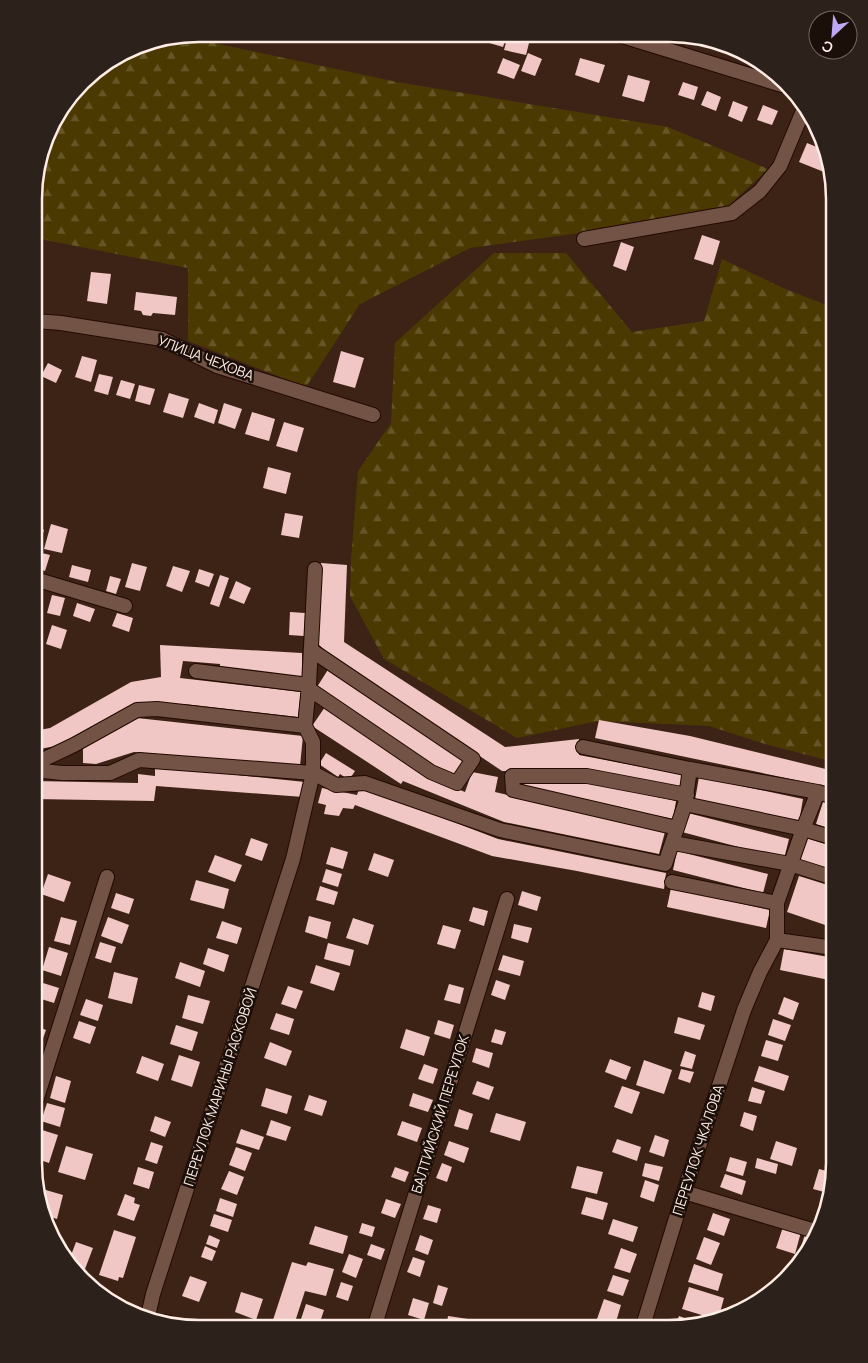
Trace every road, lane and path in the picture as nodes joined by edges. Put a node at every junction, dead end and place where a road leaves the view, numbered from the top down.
1 (642, 42) edge
2 (773, 82) edge
3 (801, 116) edge
4 (584, 238) dead end
5 (42, 322) edge
6 (373, 415) dead end
7 (315, 569) dead end
8 (42, 581) edge
9 (125, 606) dead end
10 (311, 650) junction
11 (196, 671) dead end
12 (309, 687) junction
13 (305, 726) junction
14 (583, 747) dead end
15 (42, 760) edge
16 (690, 769) junction
17 (42, 771) edge
18 (313, 773) junction
19 (818, 792) junction
20 (825, 794) edge
21 (686, 800) junction
22 (677, 828) junction
23 (803, 829) junction
24 (825, 835) edge
25 (672, 843) junction
26 (790, 864) junction
27 (825, 875) edge
28 (108, 877) dead end
29 (672, 882) dead end
30 (506, 899) dead end
31 (776, 903) junction
32 (776, 940) junction
33 (825, 947) edge
34 (42, 1082) edge
35 (684, 1192) junction
36 (810, 1230) edge
37 (149, 1312) edge
38 (376, 1320) edge
39 (645, 1320) edge

1 - 2 street
3 - 4 street
5 - 6 street, УЛИЦА ЧЕХОВА
7 - 10 street
8 - 9 street
10 - 12 street
10 - 12 street
11 - 12 street
12 - 13 street
13 - 15 street
13 - 18 street, ПЕРЕУЛОК МАРИНЫ РАСКОВОЙ
14 - 16 street
16 - 19 street
16 - 21 street
17 - 18 street
18 - 25 street
18 - 37 street, ПЕРЕУЛОК МАРИНЫ РАСКОВОЙ
19 - 20 street
19 - 23 street
21 - 22 street
21 - 22 street
21 - 23 street
22 - 25 street
23 - 24 street
23 - 26 street
25 - 26 street
26 - 27 street
26 - 31 street
28 - 34 street
29 - 31 street
30 - 38 street, БАЛТИЙСКИЙ ПЕРЕУЛОК
31 - 32 street
32 - 33 street
32 - 35 street, ПЕРЕУЛОК ЧКАЛОВА
35 - 36 street
35 - 39 street, ПЕРЕУЛОК ЧКАЛОВА

